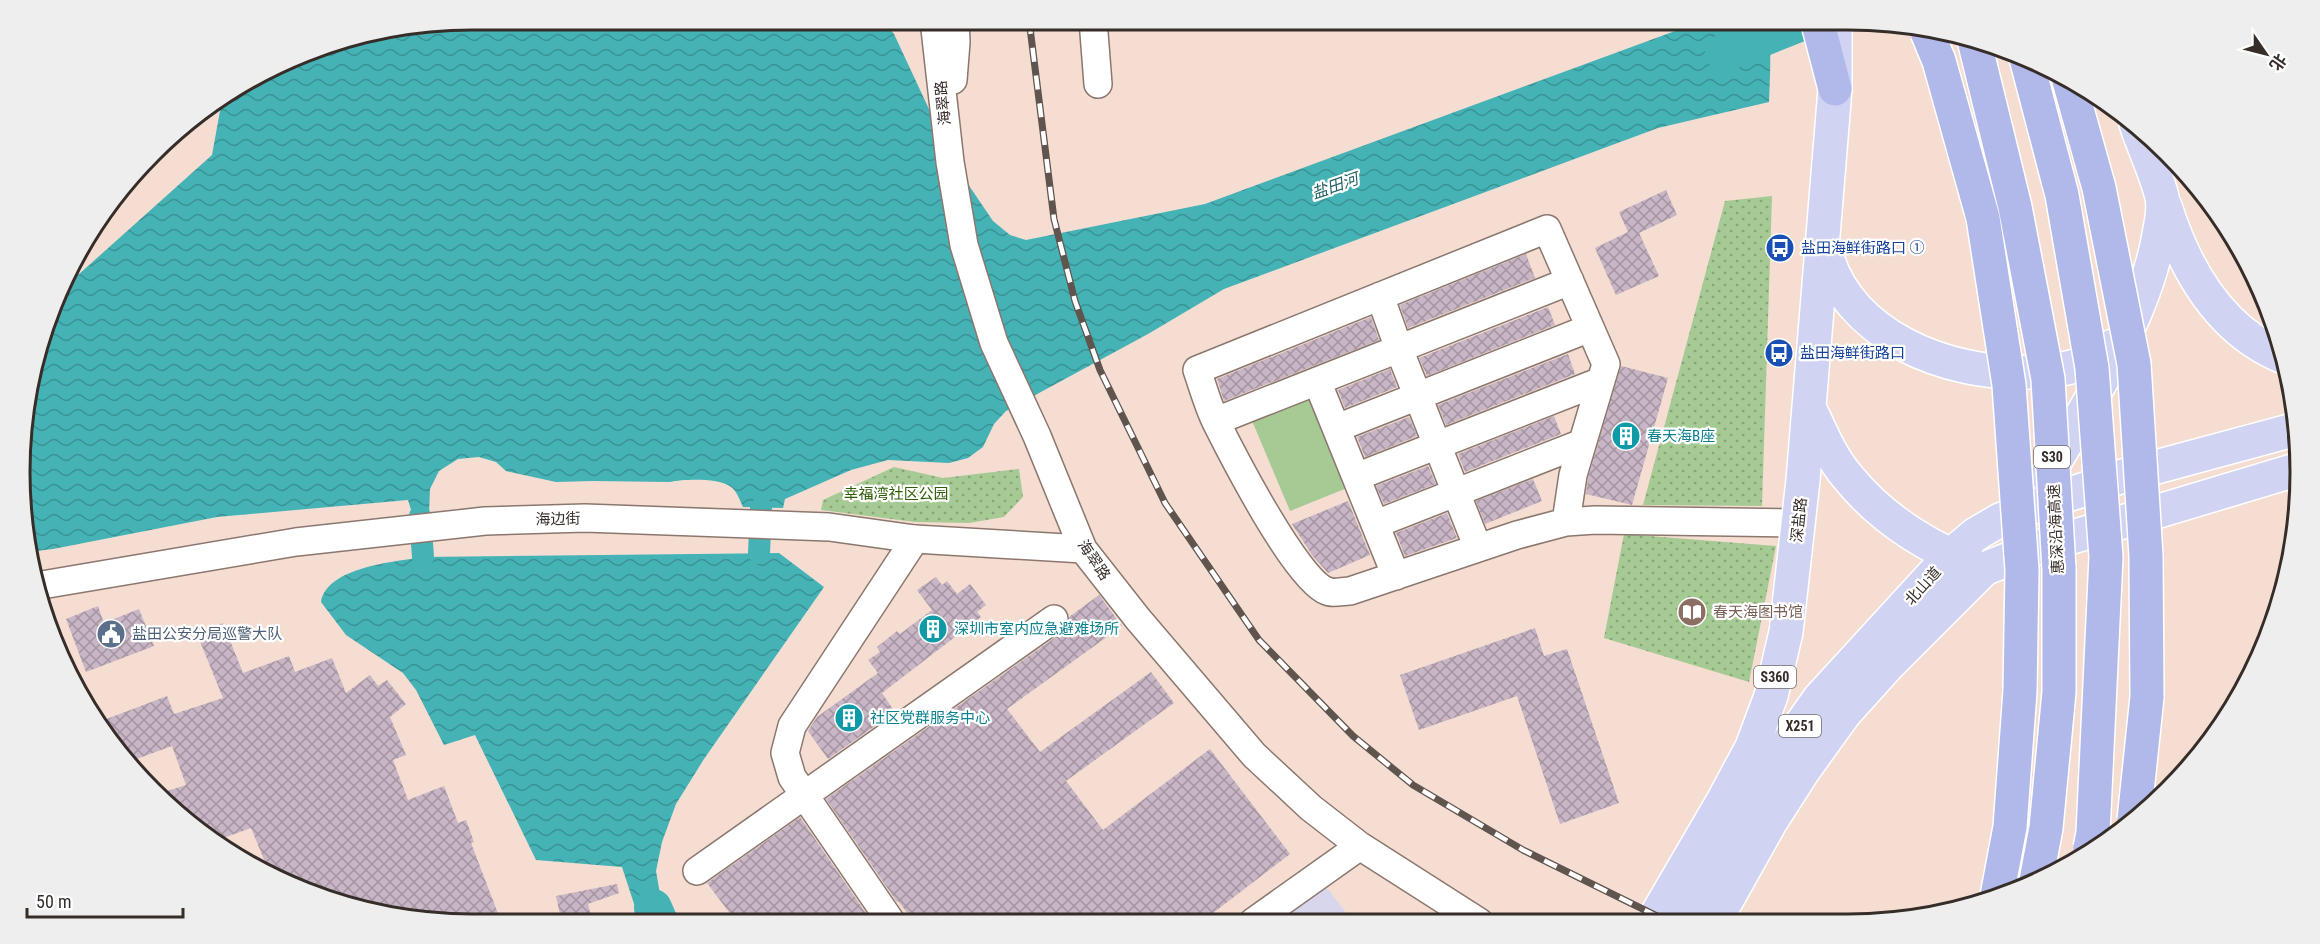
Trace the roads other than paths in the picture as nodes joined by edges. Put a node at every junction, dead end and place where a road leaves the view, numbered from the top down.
1 (935, 30) edge
2 (955, 30) edge
3 (1094, 30) edge
4 (1820, 30) edge
5 (1835, 30) edge
6 (1929, 37) edge
7 (1976, 49) edge
8 (2029, 70) edge
9 (1098, 84) dead end
10 (1835, 89) junction
11 (2072, 91) edge
12 (944, 113) junction
13 (2143, 143) edge
14 (2162, 198) junction
15 (1822, 238) junction
16 (1570, 281) junction
17 (1380, 296) junction
18 (1590, 328) junction
19 (2123, 338) junction
20 (1399, 348) junction
21 (2273, 351) edge
22 (1317, 381) junction
23 (1601, 381) junction
24 (1418, 397) junction
25 (1809, 405) junction
26 (1216, 421) junction
27 (1337, 428) junction
28 (2288, 431) edge
29 (1582, 443) junction
30 (1437, 444) junction
31 (2290, 472) edge
32 (1356, 477) junction
33 (1456, 491) junction
34 (2030, 508) junction
35 (1566, 522) junction
36 (1798, 523) junction
37 (1376, 524) junction
38 (915, 539) junction
39 (1478, 548) junction
40 (1083, 549) junction
41 (1951, 555) junction
42 (1984, 569) junction
43 (1396, 576) junction
44 (45, 585) edge
45 (1054, 619) dead end
46 (1752, 747) junction
47 (805, 796) junction
48 (2135, 807) edge
49 (2091, 842) edge
50 (1360, 846) junction
51 (1724, 849) junction
52 (2038, 870) edge
53 (697, 872) dead end
54 (1999, 887) edge
55 (886, 914) edge
56 (1264, 914) edge
57 (1466, 914) edge
58 (1657, 914) edge
59 (1687, 914) edge
60 (1719, 914) edge

1 - 12 street, 海翠路
2 - 12 street
3 - 9 street
4 - 10 highway
5 - 10 main road, S360
6 - 54 highway, bridge
7 - 52 highway, 惠深沿海高速 / S30, bridge
8 - 49 highway, bridge
10 - 15 main road, 深盐路 / S360
11 - 48 highway, bridge
12 - 40 street, 海翠路
13 - 14 main road
14 - 19 main road
14 - 21 main road
15 - 19 main road
15 - 25 main road, 深盐路 / S360
16 - 17 street
16 - 18 street
16 - 20 street
17 - 20 street
17 - 26 street
18 - 23 street
18 - 24 street
19 - 34 main road
20 - 22 street
20 - 24 street
22 - 26 street
22 - 27 street
23 - 29 street
23 - 30 street
24 - 27 street
24 - 30 street
25 - 36 main road, 深盐路 / S360
25 - 41 main road
26 - 43 street
27 - 32 street
28 - 34 main road, 北山道 / X251
29 - 33 street
29 - 35 street
30 - 32 street
30 - 33 street
31 - 42 main road, 北山道 / X251
32 - 37 street
33 - 37 street
33 - 39 street
34 - 41 main road, 北山道 / X251
34 - 42 main road
35 - 36 street
35 - 39 street
36 - 46 main road, 深盐路 / S360
37 - 43 street
38 - 40 street, 海边街
38 - 44 street, 海边街
38 - 47 street
39 - 43 street
40 - 50 street, 海翠路
41 - 42 main road
41 - 51 main road, 北山道 / X251
42 - 60 main road, 北山道 / X251
45 - 47 street
46 - 51 main road
46 - 58 main road, 深盐路 / S360
47 - 53 street
47 - 55 street
50 - 56 street
50 - 57 street, 海翠路
51 - 59 main road, 北山道 / X251

